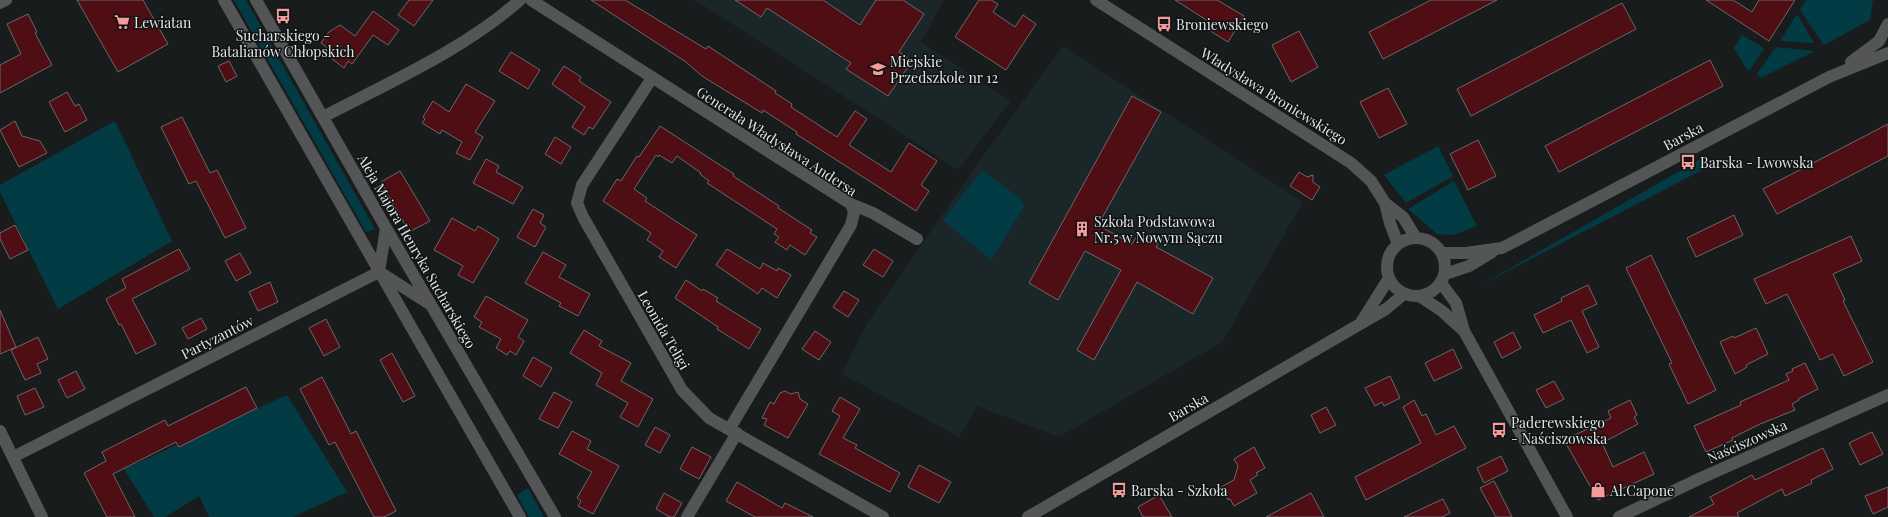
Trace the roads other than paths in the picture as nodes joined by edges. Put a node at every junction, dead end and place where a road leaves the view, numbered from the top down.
1 (6, 0) edge
2 (224, 0) edge
3 (256, 0) edge
4 (520, 0) edge
5 (531, 0) edge
6 (1096, 0) edge
7 (0, 3) edge
8 (1888, 24) edge
9 (1888, 53) edge
10 (1829, 77) junction
11 (652, 78) junction
12 (323, 117) junction
13 (1385, 203) junction
14 (851, 204) junction
15 (386, 228) junction
16 (1416, 238) junction
17 (917, 239) dead end
18 (1398, 244) junction
19 (1495, 250) junction
20 (1442, 253) junction
21 (379, 272) junction
22 (1389, 278) junction
23 (1443, 279) junction
24 (1404, 294) junction
25 (1421, 296) junction
26 (430, 305) junction
27 (1362, 322) junction
28 (1464, 331) junction
29 (1888, 395) edge
30 (0, 430) edge
31 (733, 430) junction
32 (13, 457) junction
33 (42, 517) edge
34 (520, 517) edge
35 (554, 517) edge
36 (687, 517) edge
37 (883, 517) edge
38 (1028, 517) edge
39 (1566, 517) edge
40 (1619, 517) edge

1 - 7 street
2 - 21 street
3 - 12 street, Aleja Majora Henryka Sucharskiego
4 - 12 street
5 - 11 street, Generała Władysława Andersa
6 - 13 street, Władysława Broniewskiego
8 - 10 street
9 - 10 street, Barska
10 - 19 street, Barska
11 - 14 street, Generała Władysława Andersa
11 - 31 street, Leonida Teligi
12 - 15 street, Aleja Majora Henryka Sucharskiego
13 - 16 street, Władysława Broniewskiego
13 - 18 street, Władysława Broniewskiego
14 - 17 street
14 - 31 street, Generała Władysława Andersa
15 - 21 street
15 - 26 street, Aleja Majora Henryka Sucharskiego
16 - 18 street
16 - 20 street
18 - 22 street
19 - 20 street, Barska
19 - 23 street, Barska
20 - 23 street
21 - 26 street
21 - 32 street, Partyzantów
21 - 34 street
22 - 24 street
22 - 27 street, Barska
23 - 25 street
23 - 28 street
24 - 25 street
24 - 27 street, Barska
25 - 28 street
26 - 35 street, Aleja Majora Henryka Sucharskiego
27 - 38 street, Barska
28 - 39 street
29 - 40 street, Naściszowska
30 - 32 street
31 - 36 street, Generała Władysława Andersa
31 - 37 street, Leonida Teligi
32 - 33 street

